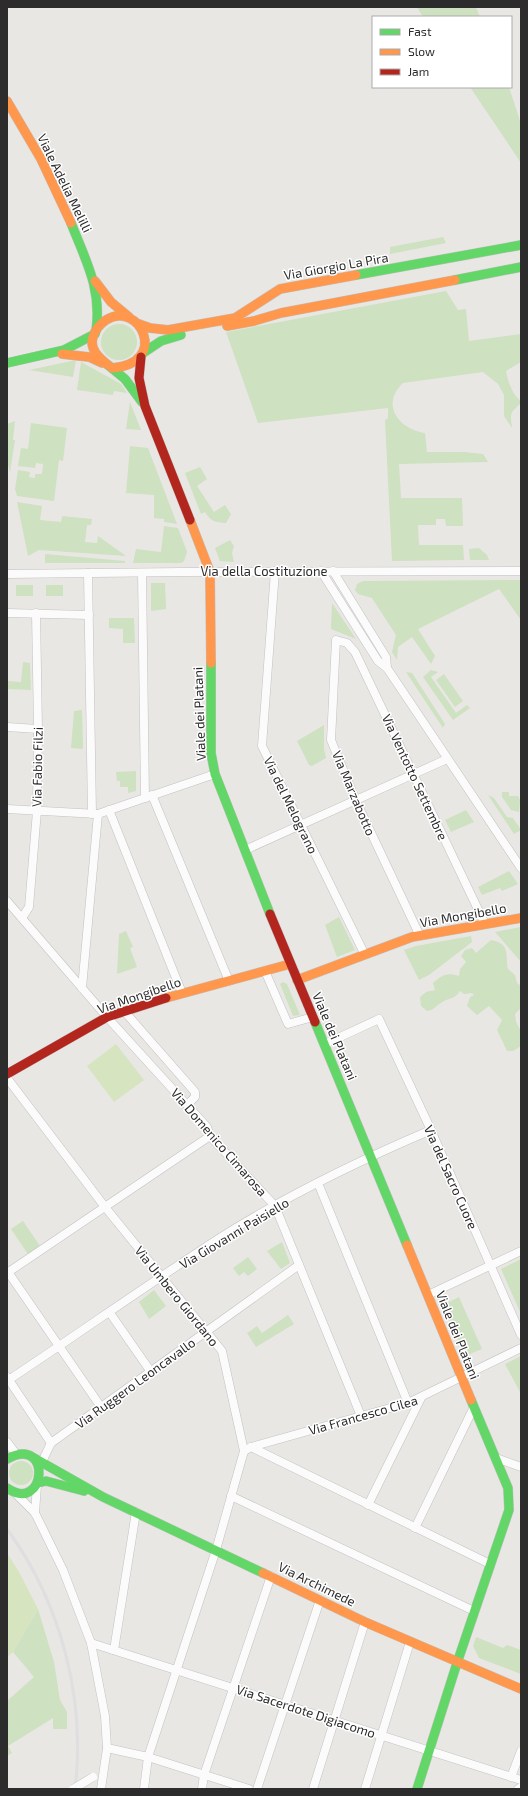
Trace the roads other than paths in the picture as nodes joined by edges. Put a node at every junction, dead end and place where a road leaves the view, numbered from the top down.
1 (7, 101) edge
2 (521, 245) edge
3 (521, 267) edge
4 (94, 280) junction
5 (135, 322) junction
6 (95, 332) junction
7 (55, 354) junction
8 (142, 355) junction
9 (7, 363) edge
10 (108, 366) junction
11 (145, 406) junction
12 (275, 571) junction
13 (321, 571) junction
14 (333, 571) junction
15 (521, 571) edge
16 (142, 572) junction
17 (210, 572) junction
18 (88, 573) junction
19 (7, 574) edge
20 (7, 613) edge
21 (36, 614) junction
22 (89, 615) junction
23 (336, 640) joint
24 (387, 668) junction
25 (7, 727) edge
26 (38, 729) junction
27 (447, 759) junction
28 (215, 774) junction
29 (414, 774) junction
30 (149, 797) junction
31 (356, 801) junction
32 (7, 809) edge
33 (109, 810) junction
34 (37, 811) junction
35 (95, 814) junction
36 (300, 826) junction
37 (245, 850) junction
38 (521, 868) edge
39 (7, 901) edge
40 (22, 918) junction
41 (521, 918) edge
42 (485, 924) junction
43 (420, 936) junction
44 (365, 955) junction
45 (290, 964) junction
46 (265, 971) junction
47 (297, 980) junction
48 (229, 981) junction
49 (82, 988) junction
50 (182, 993) junction
51 (124, 1011) junction
52 (107, 1017) junction
53 (313, 1017) junction
54 (325, 1044) junction
55 (7, 1074) edge
56 (7, 1078) edge
57 (187, 1105) junction
58 (431, 1130) junction
59 (210, 1136) junction
60 (370, 1156) junction
61 (318, 1184) junction
62 (275, 1206) junction
63 (105, 1207) junction
64 (521, 1251) edge
65 (299, 1265) junction
66 (490, 1266) junction
67 (8, 1273) edge
68 (162, 1278) junction
69 (428, 1295) junction
70 (110, 1313) junction
71 (207, 1332) junction
72 (521, 1335) edge
73 (59, 1346) junction
74 (521, 1348) edge
75 (150, 1372) junction
76 (462, 1378) junction
77 (8, 1379) edge
78 (421, 1398) junction
79 (408, 1403) junction
80 (101, 1407) junction
81 (474, 1407) junction
82 (361, 1416) junction
83 (7, 1442) edge
84 (51, 1443) junction
85 (248, 1449) junction
86 (10, 1456) edge
87 (496, 1458) junction
88 (38, 1463) junction
89 (521, 1467) edge
90 (38, 1484) junction
91 (10, 1491) edge
92 (231, 1496) junction
93 (103, 1497) junction
94 (368, 1505) junction
95 (136, 1512) junction
96 (35, 1513) junction
97 (415, 1528) junction
98 (216, 1550) junction
99 (490, 1564) junction
100 (271, 1576) junction
101 (320, 1600) junction
102 (474, 1611) junction
103 (365, 1622) junction
104 (410, 1642) junction
105 (91, 1643) junction
106 (114, 1650) junction
107 (457, 1662) junction
108 (177, 1670) junction
109 (233, 1688) junction
110 (521, 1689) edge
111 (285, 1705) junction
112 (334, 1720) junction
113 (382, 1736) junction
114 (107, 1748) junction
115 (429, 1751) junction
116 (521, 1751) edge
117 (148, 1757) junction
118 (103, 1772) junction
119 (204, 1775) junction
120 (511, 1777) junction
121 (521, 1780) edge
122 (521, 1787) edge
123 (73, 1789) edge
124 (101, 1789) edge
125 (144, 1789) edge
126 (202, 1789) edge
127 (248, 1789) edge
128 (256, 1789) edge
129 (313, 1789) edge
130 (365, 1789) edge
131 (417, 1789) edge
132 (518, 1789) edge

1 - 4 street, Viale Adelia Melilli
2 - 5 street, Via Giorgio La Pira
3 - 8 street
4 - 5 street
4 - 6 street
5 - 6 street
5 - 8 street
6 - 7 street
6 - 10 street
7 - 9 street
7 - 10 street
8 - 10 street
8 - 11 street
10 - 11 street
11 - 17 street, Viale dei Platani
12 - 13 street, Via della Costituzione
12 - 17 street, Via della Costituzione
12 - 36 street, Via del Melograno
13 - 14 street, Via della Costituzione
13 - 24 street
14 - 15 street, Via della Costituzione
14 - 24 street
16 - 17 street, Via della Costituzione
16 - 18 street, Via della Costituzione
16 - 30 street
17 - 28 street, Viale dei Platani
18 - 19 street, Via della Costituzione
18 - 22 street
20 - 21 street
21 - 22 street
21 - 26 street, Via Fabio Filzi
22 - 35 street
23 - 29 street, Via Ventotto Settembre
23 - 31 street, Via Marzabotto
24 - 27 street
25 - 26 street
26 - 34 street, Via Fabio Filzi
27 - 29 street
27 - 38 street
28 - 30 street
28 - 37 street, Viale dei Platani
29 - 31 street
29 - 42 street, Via Ventotto Settembre
30 - 33 street
30 - 48 street
31 - 36 street
31 - 43 street, Via Marzabotto
32 - 34 street
33 - 35 street
33 - 50 street
34 - 35 street
34 - 40 street, Via Fabio Filzi
35 - 49 street
36 - 37 street
36 - 44 street, Via del Melograno
37 - 45 street, Viale dei Platani
39 - 40 street, Via Domenico Cimarosa
40 - 49 street, Via Domenico Cimarosa
41 - 42 street, Via Mongibello
42 - 43 street, Via Mongibello
43 - 44 street, Via Mongibello
44 - 47 street, Via Mongibello
45 - 46 street, Via Mongibello
45 - 47 street, Viale dei Platani
46 - 48 street, Via Mongibello
46 - 53 street
47 - 53 street, Viale dei Platani
48 - 50 street, Via Mongibello
49 - 52 street, Via Domenico Cimarosa
50 - 51 street, Via Mongibello
51 - 52 street, Via Mongibello
51 - 57 street
52 - 55 street, Via Mongibello
52 - 57 street, Via Domenico Cimarosa
53 - 54 street, Viale dei Platani
54 - 58 street, Via del Sacro Cuore
54 - 60 street, Viale dei Platani
56 - 63 street, Via Umbero Giordano
57 - 59 street, Via Domenico Cimarosa
58 - 60 street, Via Giovanni Paisiello
58 - 66 street, Via del Sacro Cuore
59 - 62 street, Via Domenico Cimarosa
59 - 63 street
60 - 61 street, Via Giovanni Paisiello
60 - 69 street, Viale dei Platani
61 - 62 street, Via Giovanni Paisiello
61 - 79 street
62 - 65 street, Via Domenico Cimarosa
62 - 68 street, Via Giovanni Paisiello
63 - 67 street
63 - 68 street, Via Umbero Giordano
64 - 66 street
65 - 71 street, Via Ruggero Leoncavallo
65 - 82 street, Via Domenico Cimarosa
66 - 69 street
66 - 72 street, Via del Sacro Cuore
67 - 73 street
68 - 70 street, Via Giovanni Paisiello
68 - 71 street, Via Umbero Giordano
69 - 76 street, Viale dei Platani
70 - 73 street, Via Giovanni Paisiello
70 - 75 street
71 - 75 street, Via Ruggero Leoncavallo
71 - 85 street, Via Umbero Giordano
73 - 77 street, Via Giovanni Paisiello
73 - 80 street
74 - 76 street, Via Francesco Cilea
75 - 80 street, Via Ruggero Leoncavallo
76 - 78 street, Via Francesco Cilea
76 - 81 street, Viale dei Platani
77 - 84 street
78 - 79 street, Via Francesco Cilea
78 - 94 street
79 - 82 street, Via Francesco Cilea
80 - 84 street, Via Ruggero Leoncavallo
81 - 87 street, Viale dei Platani
81 - 97 street
82 - 85 street, Via Francesco Cilea
83 - 86 street
84 - 88 street, Via Ruggero Leoncavallo
85 - 92 street, Via Umbero Giordano
85 - 94 street
86 - 88 street, Via Archimede
87 - 89 street
87 - 99 street, Viale dei Platani
88 - 90 street
88 - 93 street, Via Archimede
90 - 91 street
90 - 93 street, Via Archimede
90 - 96 street
91 - 96 street
92 - 98 street, Via Umbero Giordano
92 - 102 street
93 - 95 street, Via Archimede
94 - 97 street
95 - 98 street, Via Archimede
95 - 106 street
96 - 105 street
97 - 99 street
98 - 100 street, Via Archimede
98 - 108 street, Via Umbero Giordano
99 - 102 street, Viale dei Platani
100 - 101 street, Via Archimede
100 - 109 street
101 - 103 street, Via Archimede
101 - 111 street
102 - 107 street, Viale dei Platani
103 - 104 street, Via Archimede
103 - 112 street
104 - 107 street, Via Archimede
104 - 113 street
105 - 106 street, Via Sacerdote Digiacomo
105 - 114 street
106 - 108 street, Via Sacerdote Digiacomo
107 - 110 street, Via Archimede
107 - 115 street, Viale dei Platani
108 - 109 street, Via Sacerdote Digiacomo
108 - 117 street, Via Umbero Giordano
109 - 111 street, Via Sacerdote Digiacomo
109 - 119 street
111 - 112 street, Via Sacerdote Digiacomo
111 - 128 street
112 - 113 street, Via Sacerdote Digiacomo
112 - 129 street
113 - 115 street, Via Sacerdote Digiacomo
113 - 130 street
114 - 117 street
114 - 118 street
115 - 120 street, Via Sacerdote Digiacomo
115 - 131 street, Viale dei Platani
116 - 120 street
117 - 119 street
117 - 125 street, Via Umbero Giordano
118 - 123 street, bridge
118 - 124 street
119 - 126 street
119 - 127 street
120 - 121 street, Via Sacerdote Digiacomo
122 - 132 street

